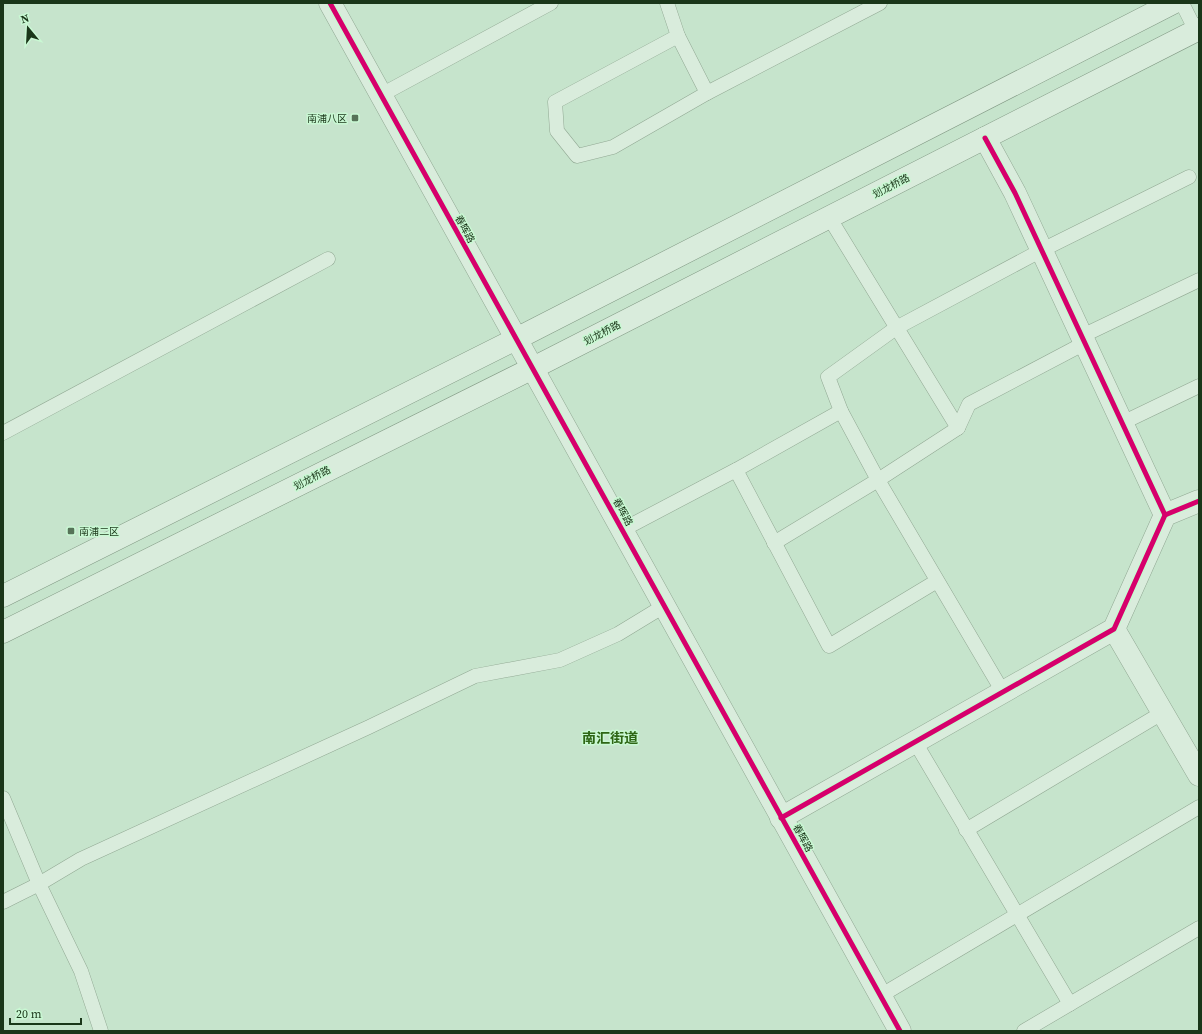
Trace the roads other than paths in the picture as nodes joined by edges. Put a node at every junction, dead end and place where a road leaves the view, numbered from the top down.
1 (330, 3) edge
2 (551, 3) edge
3 (667, 3) edge
4 (880, 3) edge
5 (1173, 3) edge
6 (1182, 3) edge
7 (1198, 32) edge
8 (678, 36) junction
9 (707, 93) junction
10 (381, 95) junction
11 (985, 138) junction
12 (1189, 177) dead end
13 (829, 217) junction
14 (1042, 250) junction
15 (328, 259) dead end
16 (1199, 280) edge
17 (896, 328) junction
18 (516, 339) junction
19 (1083, 340) junction
20 (533, 368) junction
21 (1199, 386) edge
22 (841, 411) junction
23 (1122, 423) junction
24 (958, 428) junction
25 (3, 433) edge
26 (736, 470) junction
27 (878, 480) junction
28 (1199, 501) edge
29 (1165, 515) junction
30 (622, 530) junction
31 (774, 543) junction
32 (937, 580) junction
33 (3, 596) edge
34 (664, 606) junction
35 (1114, 630) junction
36 (3, 632) edge
37 (1003, 692) junction
38 (1162, 713) junction
39 (914, 742) junction
40 (1199, 775) edge
41 (3, 798) edge
42 (1199, 807) edge
43 (781, 818) junction
44 (966, 830) junction
45 (39, 884) junction
46 (3, 902) edge
47 (1017, 916) junction
48 (1199, 928) edge
49 (880, 996) junction
50 (1070, 1004) junction
51 (101, 1031) edge
52 (900, 1031) edge
53 (1024, 1031) edge

1 - 10 main road, 春晖路
2 - 10 lane
3 - 8 lane
4 - 9 lane
5 - 18 main road
6 - 7 lane
7 - 11 main road, 划龙桥路
8 - 9 lane
8 - 9 lane
10 - 18 main road, 春晖路
11 - 13 main road, 划龙桥路
11 - 14 main road
12 - 14 lane
13 - 17 lane
13 - 20 main road, 划龙桥路
14 - 17 lane
14 - 19 main road
15 - 25 lane
16 - 19 lane
17 - 22 lane
17 - 24 lane
18 - 20 main road, 春晖路
18 - 33 main road
19 - 23 main road
19 - 24 lane
20 - 30 main road, 春晖路
20 - 36 main road, 划龙桥路
21 - 23 lane
22 - 26 lane
22 - 27 lane
23 - 29 main road
24 - 27 lane
26 - 30 lane
26 - 31 lane
27 - 31 lane
27 - 32 lane
28 - 29 main road
29 - 35 main road
30 - 34 main road, 春晖路
31 - 32 lane
32 - 37 lane
34 - 43 main road, 春晖路
34 - 45 lane
35 - 37 main road
35 - 38 main road
37 - 39 main road
38 - 40 main road
38 - 44 lane
39 - 43 main road
39 - 44 lane
41 - 45 lane
42 - 47 lane
43 - 49 main road, 春晖路
44 - 47 lane
45 - 46 lane
45 - 51 lane
47 - 49 lane
47 - 50 lane
48 - 50 lane
49 - 52 main road, 春晖路
50 - 53 lane

